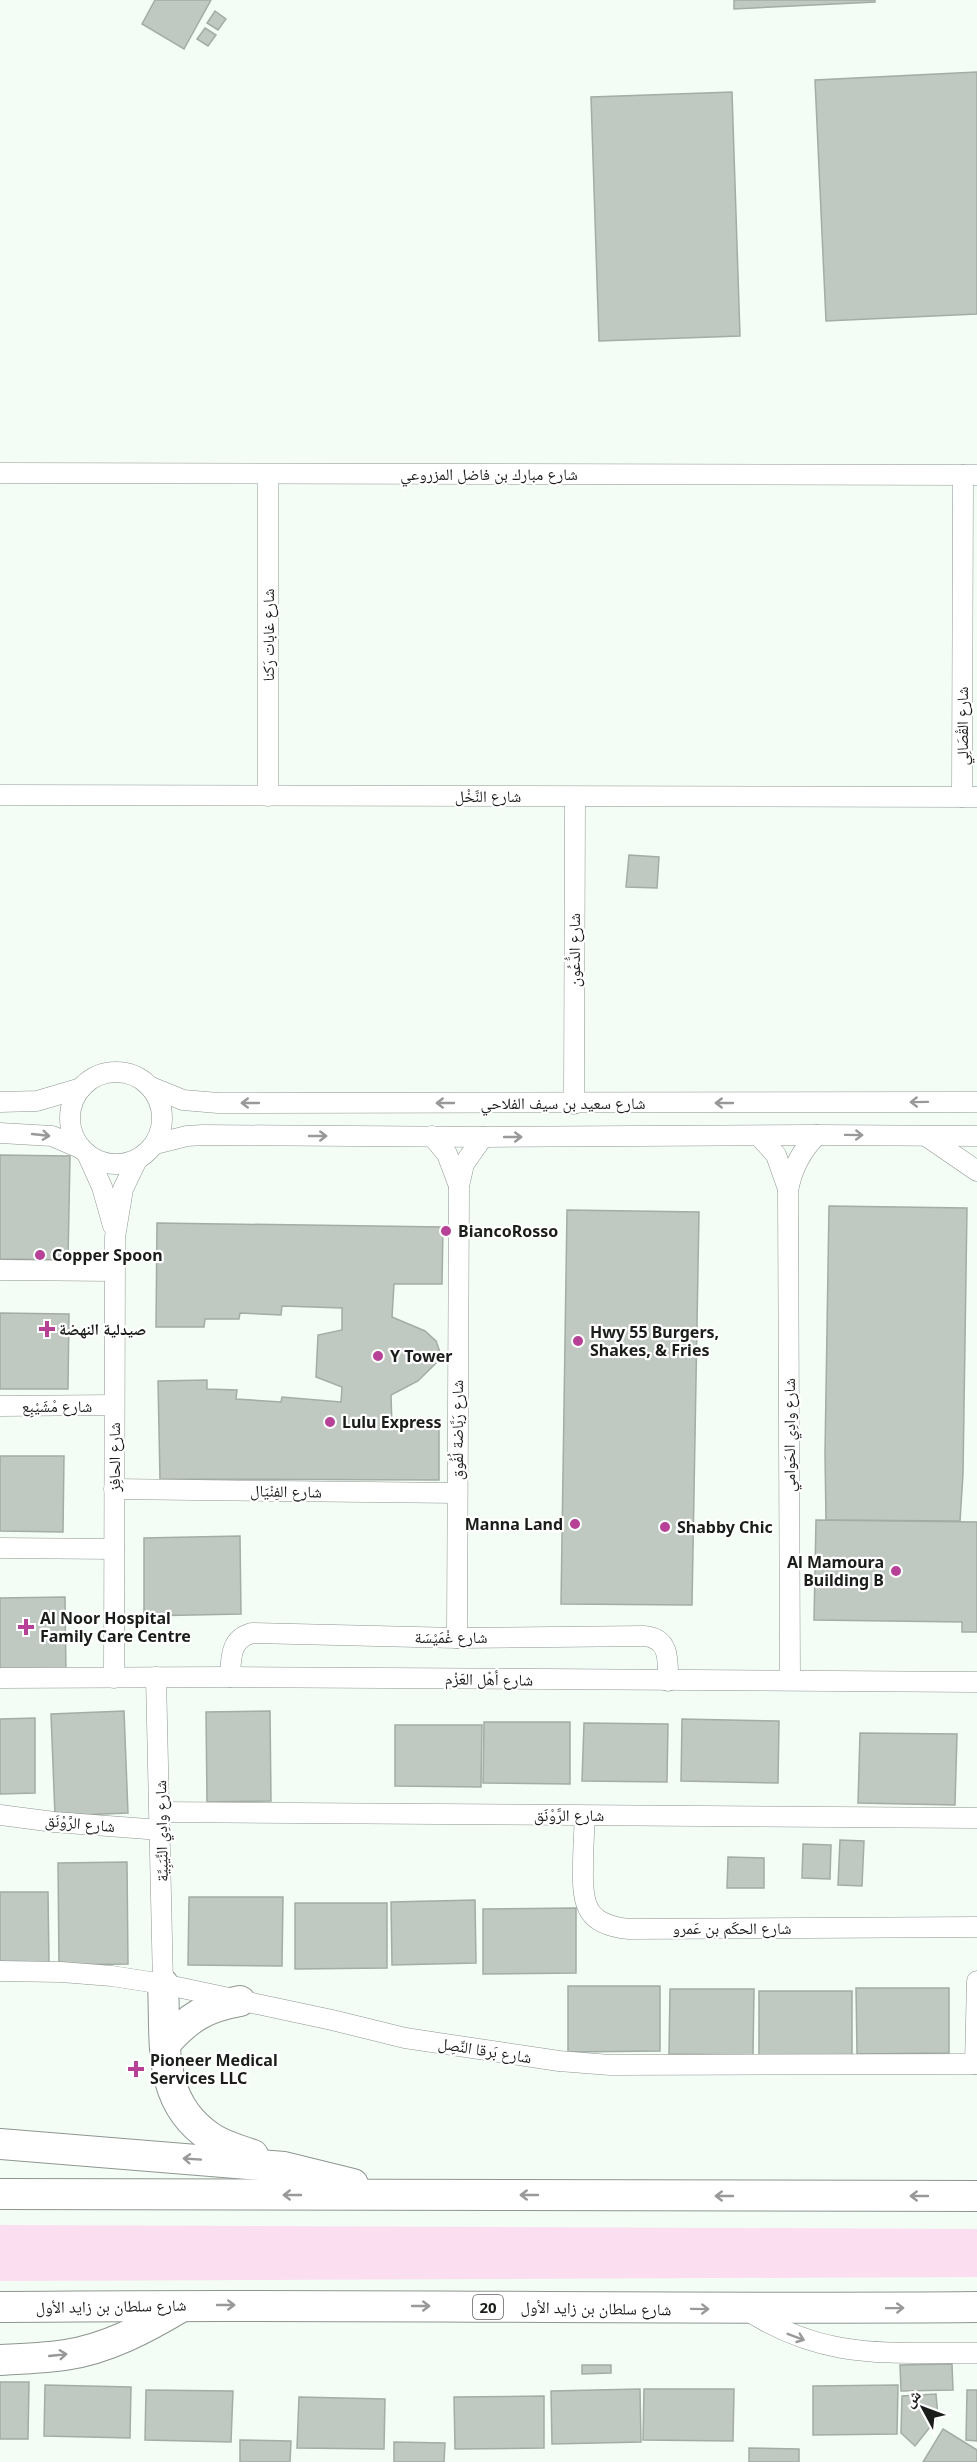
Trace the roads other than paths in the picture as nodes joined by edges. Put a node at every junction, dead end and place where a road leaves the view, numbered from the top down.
1 (0, 473) edge
2 (268, 474) junction
3 (970, 475) edge
4 (0, 795) edge
5 (268, 796) junction
6 (575, 797) junction
7 (970, 797) edge
8 (151, 1087) junction
9 (81, 1088) junction
10 (0, 1102) edge
11 (977, 1102) edge
12 (574, 1104) junction
13 (0, 1133) edge
14 (817, 1135) junction
15 (432, 1136) junction
16 (759, 1136) junction
17 (926, 1136) junction
18 (977, 1136) edge
19 (483, 1137) junction
20 (155, 1144) junction
21 (84, 1152) junction
22 (137, 1160) junction
23 (977, 1171) edge
24 (459, 1186) junction
25 (788, 1191) junction
26 (115, 1237) junction
27 (0, 1270) edge
28 (114, 1271) junction
29 (114, 1405) junction
30 (0, 1406) edge
31 (114, 1489) junction
32 (457, 1493) junction
33 (0, 1548) edge
34 (114, 1549) junction
35 (457, 1638) junction
36 (156, 1677) junction
37 (230, 1677) junction
38 (0, 1678) edge
39 (114, 1678) junction
40 (790, 1679) junction
41 (668, 1681) junction
42 (977, 1682) edge
43 (0, 1815) edge
44 (585, 1816) junction
45 (977, 1818) edge
46 (161, 1821) junction
47 (977, 1927) edge
48 (0, 1971) edge
49 (977, 1981) edge
50 (163, 1984) junction
51 (240, 2001) junction
52 (166, 2043) junction
53 (976, 2064) edge
54 (0, 2144) edge
55 (284, 2167) junction
56 (0, 2194) edge
57 (393, 2195) junction
58 (977, 2196) edge
59 (185, 2305) junction
60 (0, 2307) edge
61 (977, 2307) edge
62 (745, 2309) junction
63 (977, 2353) edge
64 (0, 2360) edge

1 - 2 street, شارع مبارك بن فاضل المزروعي
2 - 3 street, شارع مبارك بن فاضل المزروعي
2 - 5 street, شارع غابات رَكنا
3 - 7 street, شارع القْصَالِي
4 - 5 street, شارع النَّخْل
5 - 6 street, شارع النَّخْل
6 - 7 street, شارع النَّخْل
6 - 12 street, شارع الدُّعُون
8 - 9 street
12 -> 8 street, شارع سعيد بن سيف الفلاحي
8 - 20 street
9 - 10 street
9 - 21 street
11 -> 12 street, شارع سعيد بن سيف الفلاحي
13 -> 21 street
14 - 16 street, شارع سعيد بن سيف الفلاحي
14 -> 17 street, شارع سعيد بن سيف الفلاحي
14 - 25 street, شارع وادِي الحَوامي
15 - 19 street, شارع سعيد بن سيف الفلاحي
20 -> 15 street, شارع سعيد بن سيف الفلاحي
15 - 24 street, شارع رَبَّاضة لُفُوق
19 -> 16 street, شارع سعيد بن سيف الفلاحي
16 - 25 street, شارع وادِي الحَوامي
17 - 18 street, شارع سعيد بن سيف الفلاحي
17 - 23 street
19 - 24 street, شارع رَبَّاضة لُفُوق
20 - 22 street
21 - 22 street
21 - 26 street, شارع الحافِز
22 - 26 street, شارع الحافِز
24 - 32 street, شارع رَبَّاضة لُفُوق
25 - 40 street, شارع وادِي الحَوامي
26 - 28 street, شارع الحافِز
27 - 28 street
28 - 29 street, شارع الحافِز
29 - 30 street, شارع مْشَيْبِع
29 - 31 street, شارع الحافِز
31 - 32 street, شارع الفِنْيَال
31 - 34 street, شارع الحافِز
32 - 35 street, شارع رَبَّاضة لُفُوق
33 - 34 street
34 - 39 street, شارع الحافِز
35 - 37 street, شارع غْمَيْسَة
35 - 41 street, شارع غْمَيْسَة
36 - 37 street, شارع أهْل العَزْم
36 - 39 street, شارع أهْل العَزْم
36 - 46 street, شارع وادِي النِّيَبِيَّة
37 - 41 street, شارع أهْل العَزْم
38 - 39 street, شارع أهْل العَزْم
40 - 41 street, شارع أهْل العَزْم
40 - 42 street, شارع أهْل العَزْم
43 - 46 street, شارع الرَّوْنَق
44 - 45 street, شارع الرَّوْنَق
44 - 46 street, شارع الرَّوْنَق
44 - 47 street, شارع الحكَم بن عَمرو
46 - 50 street, شارع وادِي النِّيَبِيَّة
48 - 50 street, شارع بَرقا النِّصِل
49 - 53 street
50 - 51 street, شارع بَرقا النِّصِل
50 - 52 main road
51 - 52 main road
51 - 53 street, شارع بَرقا النِّصِل
52 - 55 main road
55 -> 54 main road
55 - 57 main road
57 -> 56 main road
58 -> 57 main road
59 - 60 main road, شارع سلطان بن زايد الأول / 20
59 -> 62 main road, شارع سلطان بن زايد الأول / 20
64 -> 59 main road
62 -> 61 main road, شارع سلطان بن زايد الأول / 20
62 -> 63 street

